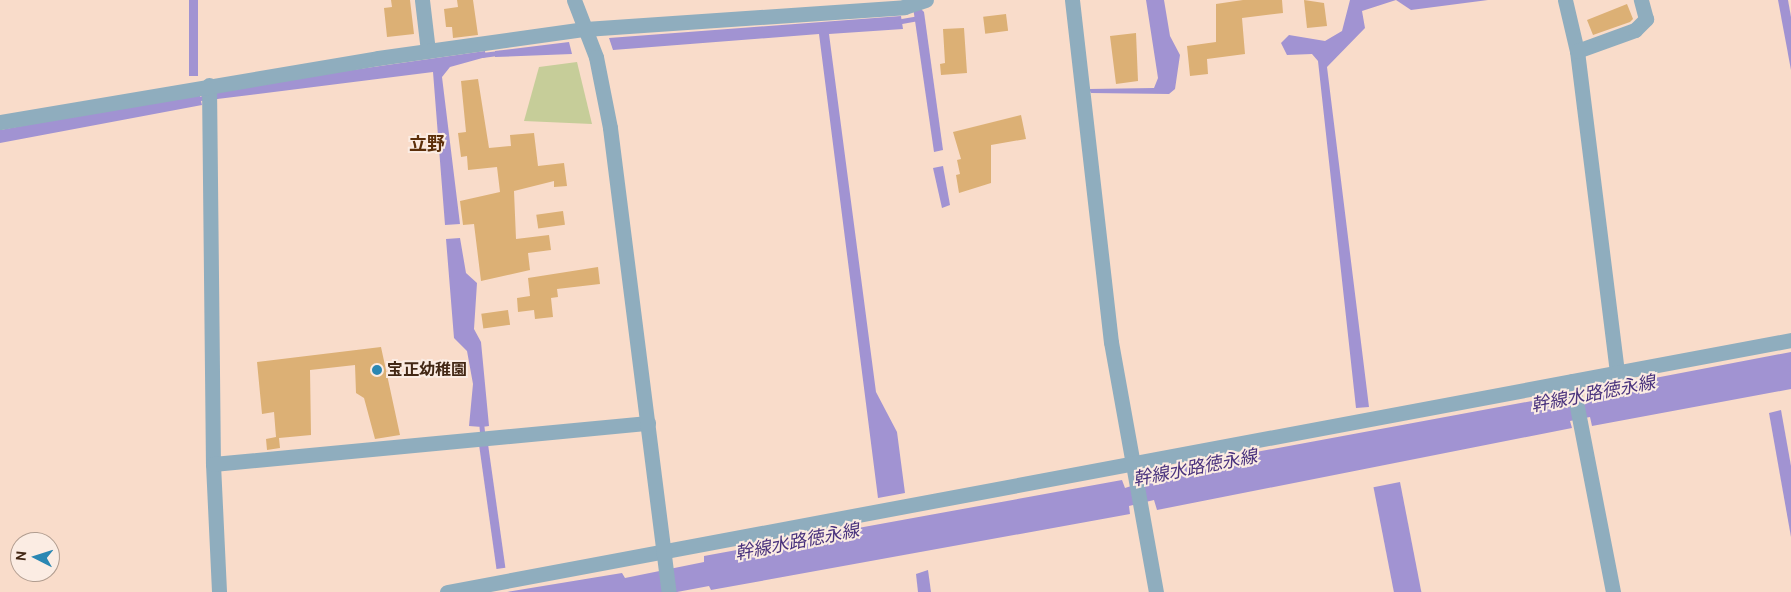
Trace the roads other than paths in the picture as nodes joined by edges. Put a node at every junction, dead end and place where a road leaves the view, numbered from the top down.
1 (422, 0) edge
2 (574, 0) edge
3 (1072, 0) edge
4 (1565, 0) edge
5 (1641, 0) edge
6 (919, 2) edge
7 (897, 3) edge
8 (585, 29) junction
9 (428, 51) junction
10 (1577, 51) junction
11 (209, 85) junction
12 (0, 122) edge
13 (1791, 340) edge
14 (1617, 372) junction
15 (1572, 381) junction
16 (648, 424) junction
17 (1132, 462) junction
18 (213, 464) junction
19 (664, 552) junction
20 (220, 592) edge
21 (447, 592) edge
22 (669, 592) edge
23 (1156, 592) edge
24 (1613, 592) edge

1 - 9 street
2 - 8 street
3 - 17 street
4 - 10 street
5 - 10 street
6 - 7 street
7 - 8 street
8 - 9 street
8 - 16 street
9 - 11 street
10 - 14 street
11 - 12 street
11 - 18 street
13 - 14 street
14 - 15 street
15 - 17 street
15 - 24 street
16 - 18 street
16 - 19 street
17 - 19 street
17 - 23 street
18 - 20 street
19 - 21 street
19 - 22 street

